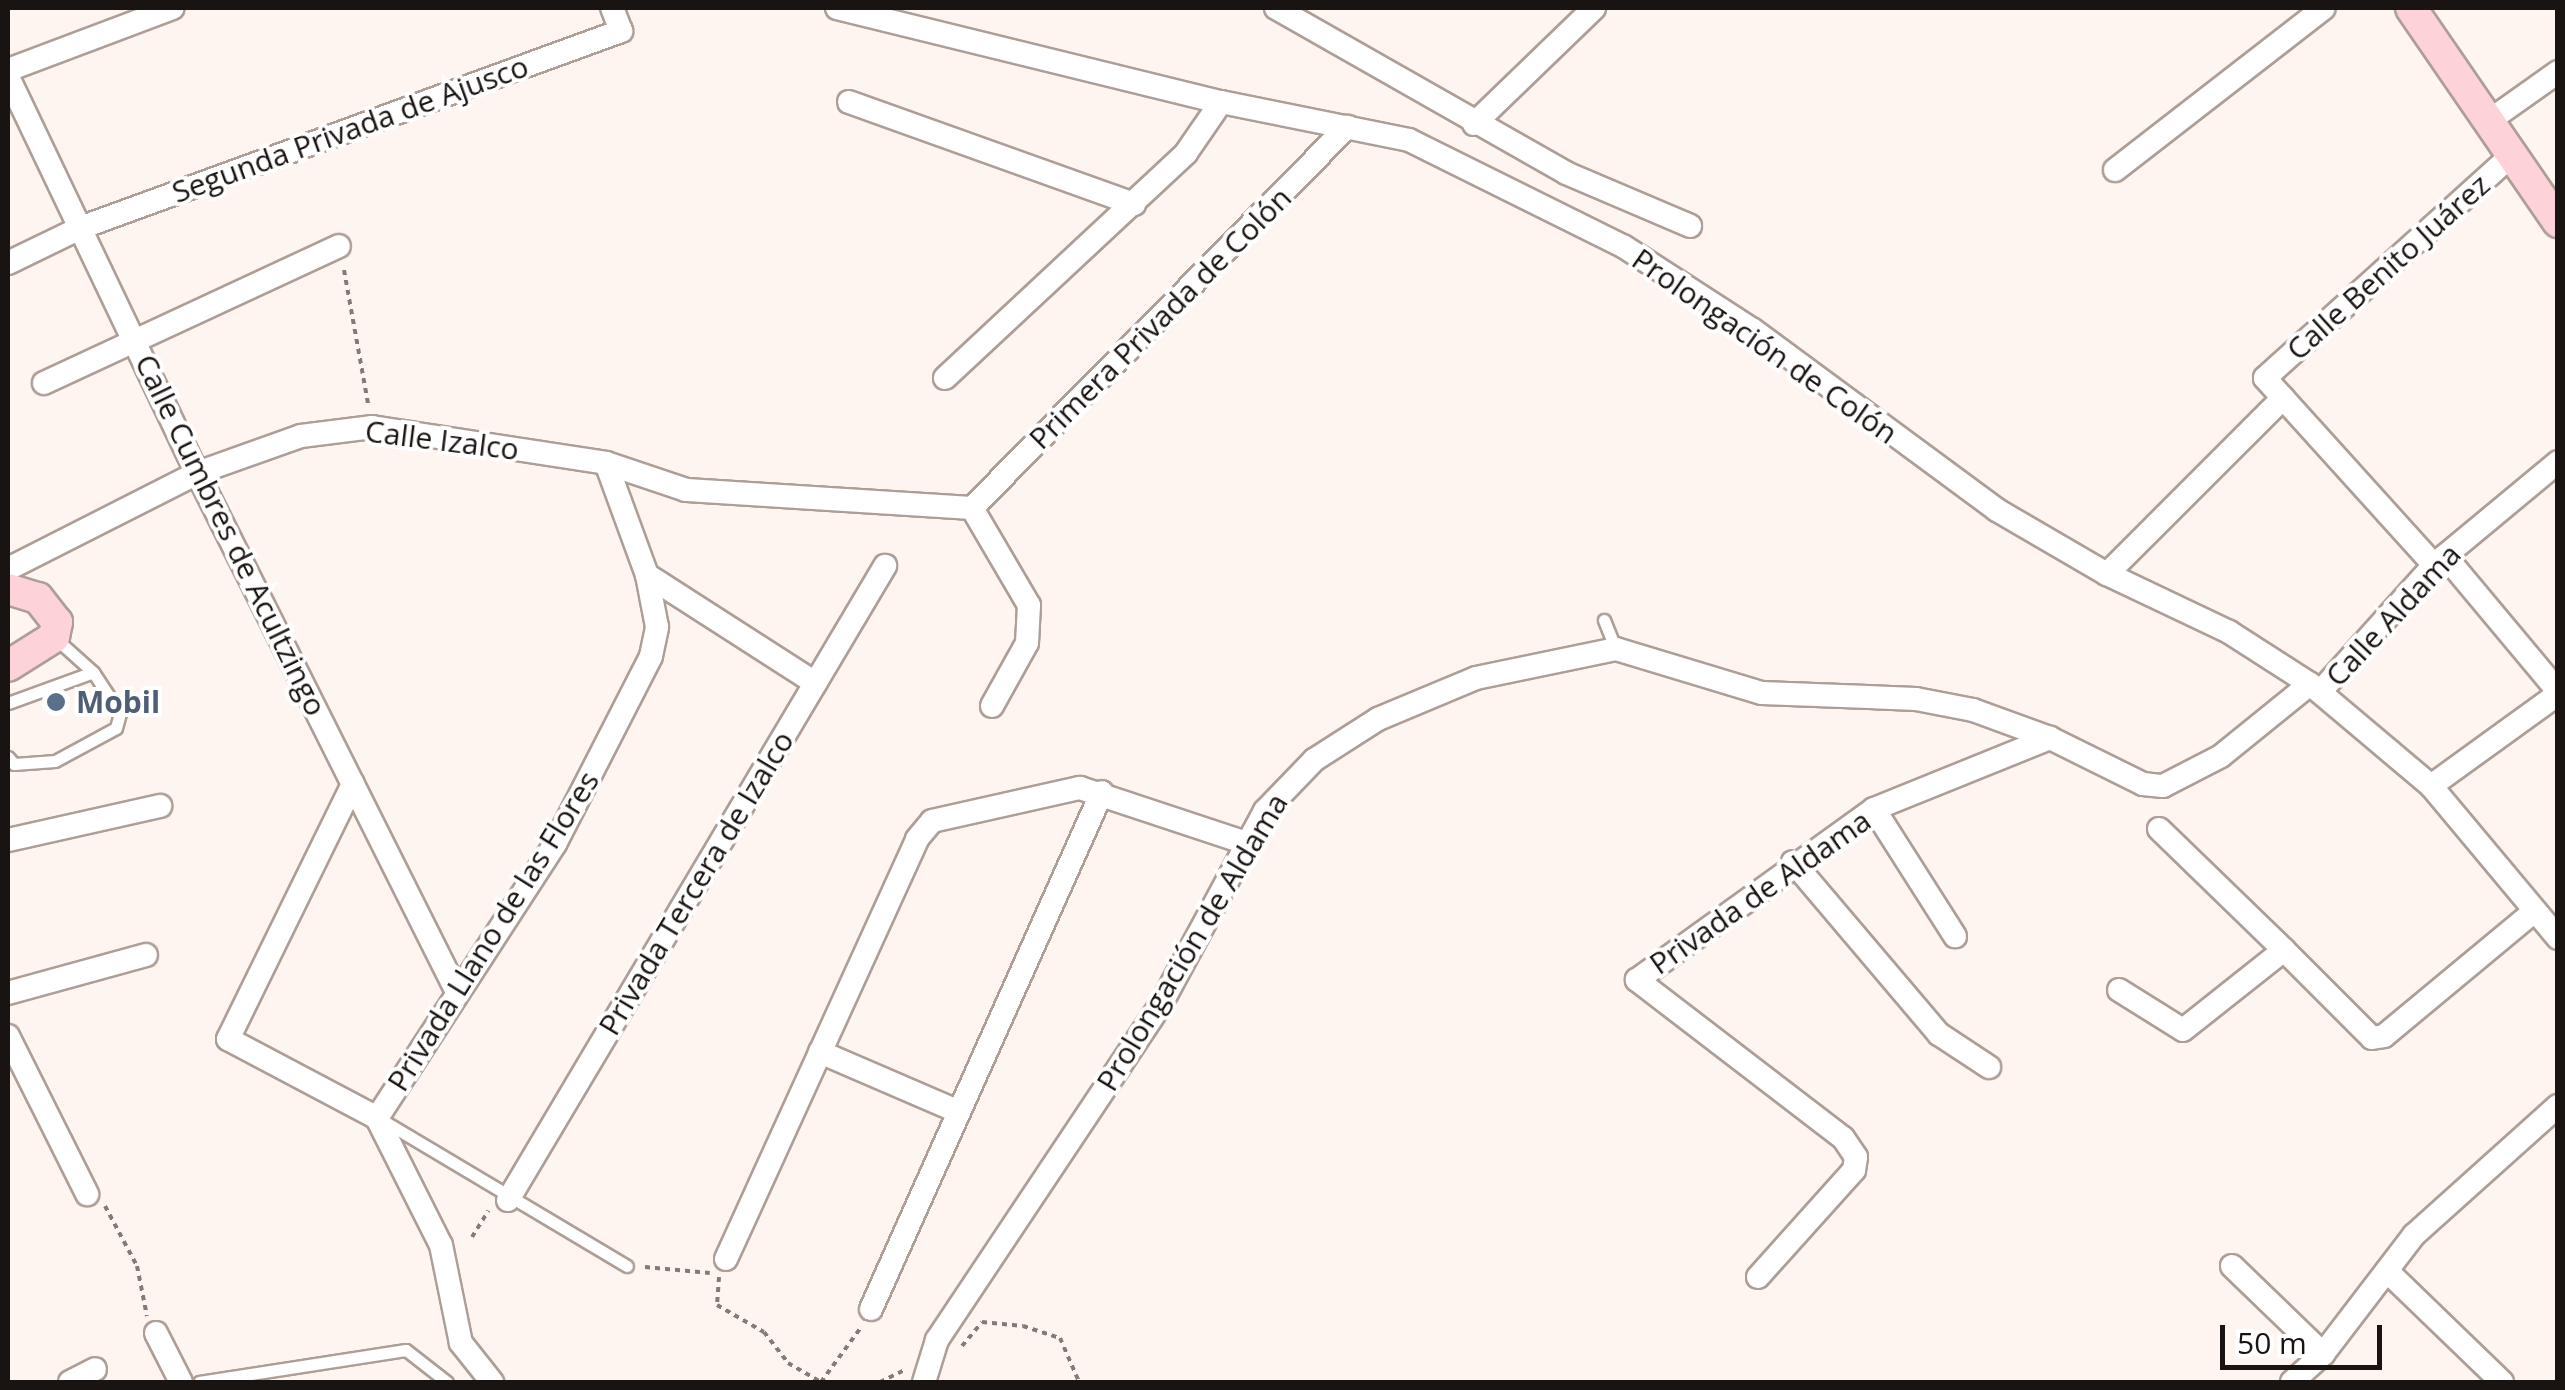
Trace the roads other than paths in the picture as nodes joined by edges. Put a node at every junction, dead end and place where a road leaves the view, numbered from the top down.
1 (173, 8) edge
2 (612, 8) edge
3 (837, 8) edge
4 (1276, 8) edge
5 (1594, 8) edge
6 (2324, 8) edge
7 (2411, 8) edge
8 (2558, 72) edge
9 (8, 73) edge
10 (849, 102) dead end
11 (1220, 102) junction
12 (1474, 124) junction
13 (2486, 124) junction
14 (1347, 127) junction
15 (2511, 156) junction
16 (2115, 170) dead end
17 (1134, 204) junction
18 (2558, 222) edge
19 (1690, 226) dead end
20 (80, 228) junction
21 (339, 246) road end
22 (8, 263) edge
23 (136, 336) junction
24 (944, 378) dead end
25 (44, 383) dead end
26 (2283, 398) junction
27 (606, 462) junction
28 (2558, 462) edge
29 (196, 473) junction
30 (972, 508) junction
31 (2439, 560) junction
32 (885, 566) dead end
33 (8, 569) edge
34 (2108, 574) junction
35 (647, 576) junction
36 (8, 590) edge
37 (1604, 620) dead end
38 (54, 637) junction
39 (1616, 649) junction
40 (8, 666) edge
41 (93, 672) junction
42 (815, 684) junction
43 (2315, 688) junction
44 (2558, 693) edge
45 (8, 703) edge
46 (992, 706) dead end
47 (2050, 738) junction
48 (8, 758) edge
49 (353, 784) junction
50 (2431, 786) junction
51 (1102, 792) junction
52 (160, 806) dead end
53 (1874, 810) junction
54 (2159, 829) dead end
55 (8, 840) edge
56 (1246, 842) junction
57 (1793, 862) junction
58 (2549, 924) edge
59 (1954, 936) dead end
60 (2284, 950) junction
61 (146, 955) dead end
62 (2119, 990) dead end
63 (8, 992) edge
64 (457, 992) junction
65 (8, 1036) edge
66 (820, 1052) junction
67 (1989, 1067) dead end
68 (2558, 1106) edge
69 (959, 1112) junction
70 (376, 1118) junction
71 (86, 1194) road end
72 (501, 1202) junction
73 (726, 1260) dead end
74 (628, 1266) road end
75 (2232, 1266) dead end
76 (2387, 1271) junction
77 (1758, 1277) dead end
78 (871, 1309) road end
79 (156, 1333) dead end
80 (2323, 1354) junction
81 (95, 1369) dead end
82 (70, 1382) edge
83 (181, 1382) edge
84 (199, 1382) edge
85 (446, 1382) edge
86 (492, 1382) edge
87 (924, 1382) edge
88 (2292, 1382) edge
89 (2502, 1382) edge

1 - 9 street
2 - 20 street, Segunda Privada de Ajusco
3 - 11 street, Prolongación de Colón
4 - 12 street
5 - 12 street
6 - 16 street
7 - 13 street
8 - 13 street, Calle Benito Juárez
9 - 20 street, Calle Cumbres de Acultzingo
10 - 17 street
11 - 14 street, Prolongación de Colón
11 - 17 street
12 - 19 street
13 - 15 street
14 - 30 street, Primera Privada de Colón
14 - 34 street, Prolongación de Colón
15 - 18 street
15 - 26 street, Calle Benito Juárez
17 - 24 street
20 - 22 street, Segunda Privada de Ajusco
20 - 23 street, Calle Cumbres de Acultzingo
21 - 23 street
23 - 25 street
23 - 29 street, Calle Cumbres de Acultzingo
26 - 31 street
26 - 34 street
27 - 29 street, Calle Izalco
27 - 30 street, Calle Izalco
27 - 35 street
28 - 31 street, Calle Aldama
29 - 33 street, Calle Izalco
29 - 49 street, Calle Cumbres de Acultzingo
30 - 46 street
31 - 43 street, Calle Aldama
31 - 44 street
32 - 42 street, Privada Tercera de Izalco
34 - 43 street, Prolongación de Colón
35 - 42 street
35 - 64 street, Privada Llano de las Flores
36 - 38 street
37 - 39 lane
38 - 40 street
38 - 41 lane
39 - 47 street, Prolongación de Aldama
39 - 56 street, Prolongación de Aldama
41 - 45 lane
41 - 48 lane
42 - 72 street, Privada Tercera de Izalco
43 - 47 street, Prolongación de Aldama
43 - 50 street, Prolongación de Colón
44 - 50 street
47 - 53 street, Privada de Aldama
49 - 64 street, Calle Cumbres de Acultzingo
49 - 70 street, Privada Llano de las Flores
50 - 58 street, Prolongación de Colón
51 - 56 street
51 - 66 street
51 - 69 street
52 - 55 street
53 - 57 street, Privada de Aldama
53 - 59 street
54 - 60 street
56 - 87 street, Prolongación de Aldama
57 - 67 street
57 - 77 street, Privada de Aldama
58 - 60 street
60 - 62 street
61 - 63 street
64 - 70 street, Privada Llano de las Flores
65 - 71 street
66 - 69 street
66 - 73 street
68 - 76 street
69 - 78 street
70 - 72 lane, Privada Llano de las Flores
70 - 86 street
72 - 74 lane, Privada Llano de las Flores
75 - 80 street
76 - 80 street
76 - 89 street
79 - 83 street
80 - 88 street
81 - 82 street
84 - 85 lane

